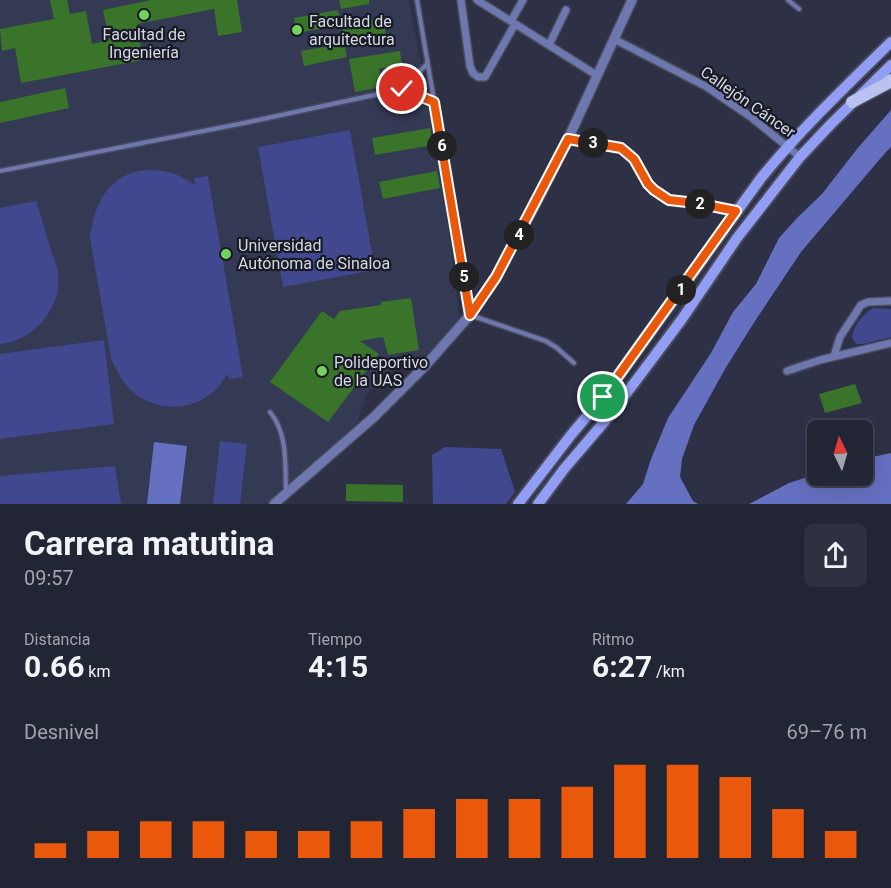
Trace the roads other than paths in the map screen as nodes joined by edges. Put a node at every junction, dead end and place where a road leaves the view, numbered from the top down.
1 (417, 0) edge
2 (461, 0) edge
3 (477, 0) edge
4 (523, 0) edge
5 (632, 0) edge
6 (788, 0) edge
7 (799, 9) dead end
8 (566, 10) dead end
9 (513, 22) junction
10 (614, 39) junction
11 (891, 42) edge
12 (549, 45) junction
13 (427, 64) junction
14 (891, 65) edge
15 (598, 76) junction
16 (891, 80) edge
17 (402, 89) junction
18 (434, 102) junction
19 (852, 102) junction
20 (568, 139) junction
21 (788, 146) junction
22 (800, 158) junction
23 (0, 171) edge
24 (736, 211) junction
25 (891, 301) edge
26 (470, 315) junction
27 (891, 343) edge
28 (834, 356) junction
29 (574, 363) dead end
30 (788, 371) dead end
31 (270, 412) dead end
32 (286, 494) junction
33 (274, 504) edge
34 (519, 504) edge
35 (538, 504) edge

1 - 13 lane
2 - 9 street
3 - 9 street
4 - 9 street
5 - 10 street
6 - 7 lane
8 - 12 street
9 - 12 street
10 - 15 street
10 - 21 street, Callejón Cáncer
11 - 21 main road
12 - 15 street
13 - 17 lane
13 - 18 lane
14 - 19 main road
15 - 20 street
16 - 19 main road
17 - 18 lane
17 - 23 lane
18 - 26 lane
19 - 22 main road
20 - 24 lane
20 - 26 street
21 - 22 street, Callejón Cáncer
21 - 24 main road
22 - 35 main road
24 - 34 main road
25 - 28 street
26 - 29 lane
26 - 32 street
27 - 28 street
28 - 30 street
31 - 32 lane
32 - 33 street

